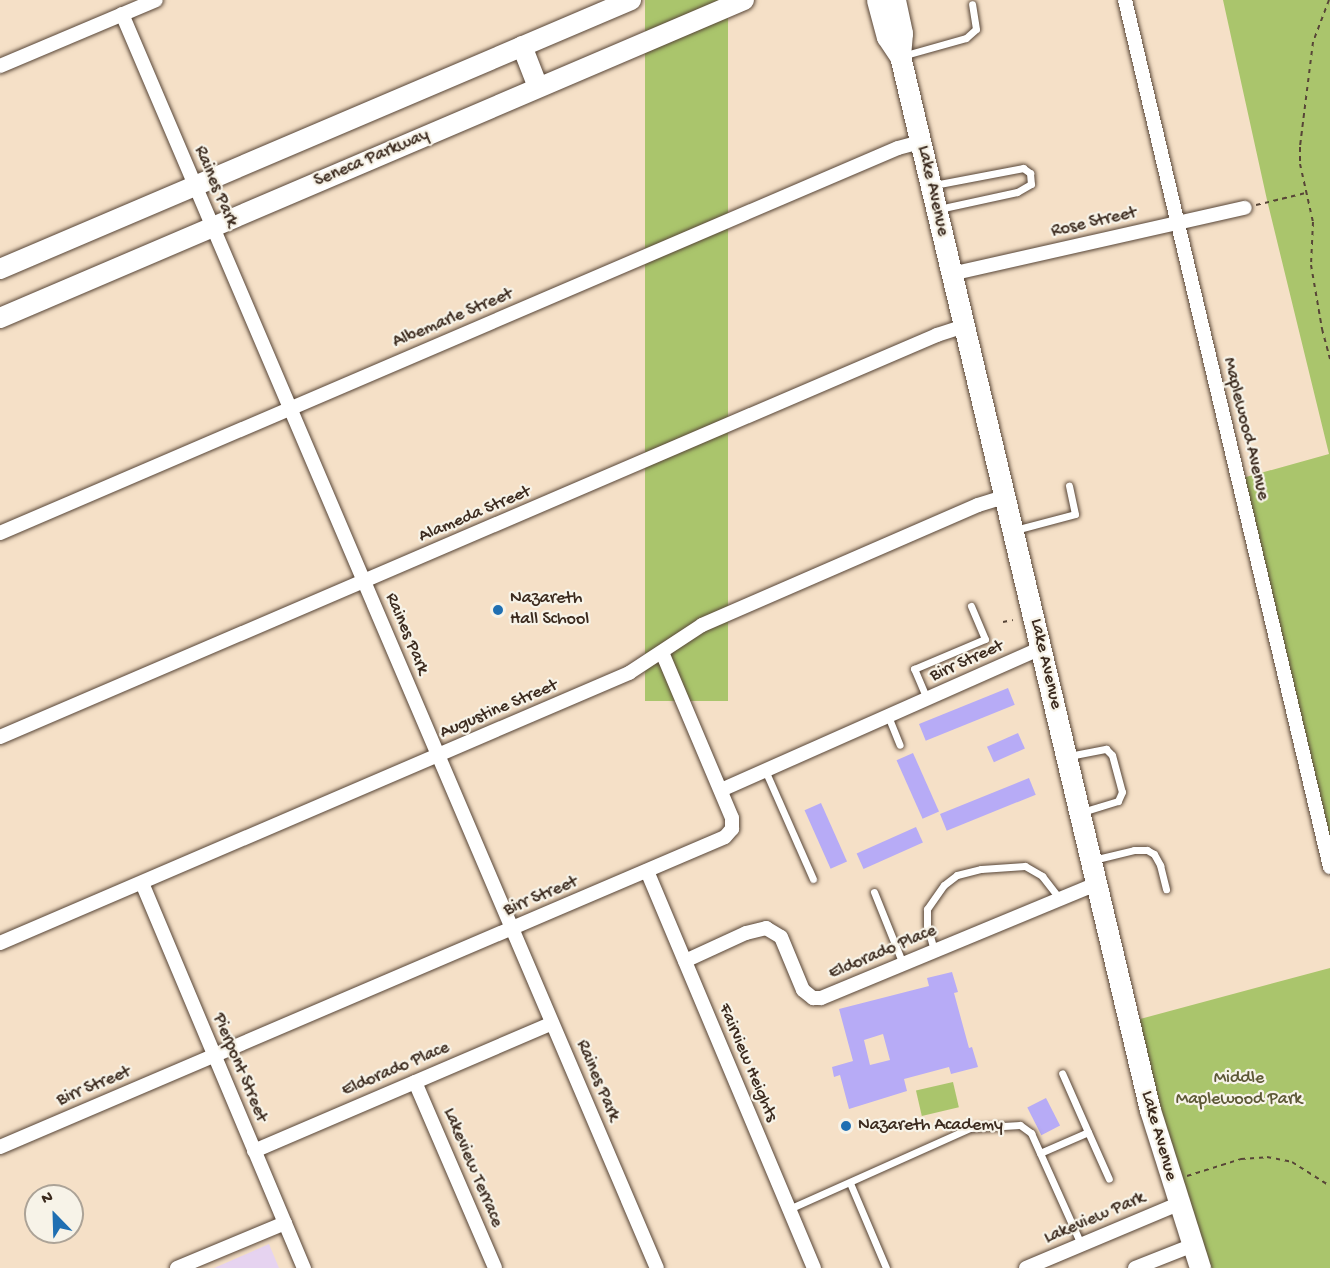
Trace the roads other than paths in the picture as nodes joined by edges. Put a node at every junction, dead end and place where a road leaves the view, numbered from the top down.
1 (156, 0) edge
2 (631, 0) edge
3 (744, 0) edge
4 (878, 0) edge
5 (896, 0) edge
6 (1125, 0) edge
7 (972, 4) dead end
8 (122, 14) junction
9 (522, 46) junction
10 (900, 56) junction
11 (0, 66) edge
12 (538, 87) junction
13 (921, 142) junction
14 (931, 185) junction
15 (195, 186) junction
16 (1245, 208) road end
17 (936, 209) junction
18 (1177, 223) junction
19 (213, 228) junction
20 (0, 269) edge
21 (951, 274) junction
22 (0, 318) edge
23 (964, 326) junction
24 (290, 409) junction
25 (1069, 486) dead end
26 (1005, 497) junction
27 (1012, 530) junction
28 (0, 533) edge
29 (364, 583) junction
30 (971, 606) dead end
31 (1042, 648) junction
32 (662, 652) junction
33 (927, 699) junction
34 (888, 716) junction
35 (0, 737) edge
36 (900, 745) dead end
37 (438, 755) junction
38 (1066, 757) junction
39 (765, 770) junction
40 (721, 790) junction
41 (1081, 812) junction
42 (1091, 861) junction
43 (1330, 867) edge
44 (647, 871) junction
45 (813, 879) dead end
46 (141, 883) junction
47 (1096, 884) junction
48 (1166, 889) dead end
49 (874, 892) dead end
50 (1059, 897) junction
51 (512, 928) junction
52 (0, 943) edge
53 (934, 950) junction
54 (685, 961) junction
55 (903, 964) junction
56 (552, 1023) junction
57 (214, 1056) junction
58 (1062, 1073) dead end
59 (415, 1082) junction
60 (1088, 1132) junction
61 (0, 1147) edge
62 (254, 1151) junction
63 (1040, 1153) junction
64 (1109, 1179) dead end
65 (850, 1183) junction
66 (1178, 1204) junction
67 (789, 1209) junction
68 (285, 1223) junction
69 (1081, 1244) junction
70 (1193, 1245) junction
71 (202, 1263) edge
72 (177, 1268) edge
73 (304, 1268) edge
74 (495, 1268) edge
75 (657, 1268) edge
76 (814, 1268) edge
77 (886, 1268) edge
78 (1026, 1268) edge
79 (1135, 1268) edge
80 (1200, 1268) edge

1 - 8 street
2 - 9 street
3 - 12 street, Seneca Parkway
4 - 10 main road, Lake Avenue
5 - 10 main road, Lake Avenue
6 - 18 street, Maplewood Avenue
7 - 10 lane
8 - 11 street
8 - 15 street, Raines Park
9 - 12 street
9 - 15 street
10 - 13 main road, Lake Avenue
12 - 19 street, Seneca Parkway
13 - 14 main road, Lake Avenue
13 - 24 street, Albemarle Street
14 - 17 main road, Lake Avenue
14 - 17 lane
15 - 19 street, Raines Park
15 - 20 street
16 - 18 street, Rose Street
17 - 21 main road, Lake Avenue
18 - 21 street, Rose Street
18 - 43 street, Maplewood Avenue
19 - 22 street, Seneca Parkway
19 - 24 street, Raines Park
21 - 23 main road, Lake Avenue
23 - 26 main road, Lake Avenue
23 - 29 street, Alameda Street
24 - 28 street, Albemarle Street
24 - 29 street, Raines Park
25 - 27 lane
26 - 27 main road, Lake Avenue
26 - 32 street, Augustine Street
27 - 31 main road, Lake Avenue
29 - 35 street, Alameda Street
29 - 37 street, Raines Park
30 - 33 lane
31 - 33 street, Birr Street
31 - 38 main road, Lake Avenue
32 - 37 street, Augustine Street
32 - 40 street
33 - 34 street, Birr Street
34 - 36 lane
34 - 39 street, Birr Street
37 - 46 street, Augustine Street
37 - 51 street, Raines Park
38 - 41 main road, Lake Avenue
38 - 41 lane
39 - 40 street, Birr Street
39 - 45 lane
40 - 44 street, Birr Street
41 - 42 main road, Lake Avenue
42 - 47 main road, Lake Avenue
42 - 48 lane
44 - 51 street, Birr Street
44 - 54 street, Fairview Heights
46 - 52 street, Augustine Street
46 - 57 street, Pierpont Street
47 - 50 street, Eldorado Place
47 - 66 main road, Lake Avenue
49 - 55 lane
50 - 53 street, Eldorado Place
50 - 53 lane
51 - 56 street, Raines Park
51 - 57 street, Birr Street
53 - 55 street, Eldorado Place
54 - 55 street, Eldorado Place
54 - 67 street, Fairview Heights
56 - 59 street, Eldorado Place
56 - 75 street, Raines Park
57 - 61 street, Birr Street
57 - 62 street, Pierpont Street
58 - 60 lane
59 - 62 street, Eldorado Place
59 - 74 street, Lakeview Terrace
60 - 63 lane
60 - 64 lane
62 - 68 street, Pierpont Street
63 - 65 lane
63 - 69 lane
65 - 67 lane
65 - 77 lane
66 - 69 street, Lakeview Park
66 - 70 main road, Lake Avenue
67 - 76 street, Fairview Heights
68 - 71 street
68 - 73 street, Pierpont Street
69 - 78 street, Lakeview Park
70 - 79 street
70 - 80 main road, Lake Avenue
71 - 72 street

